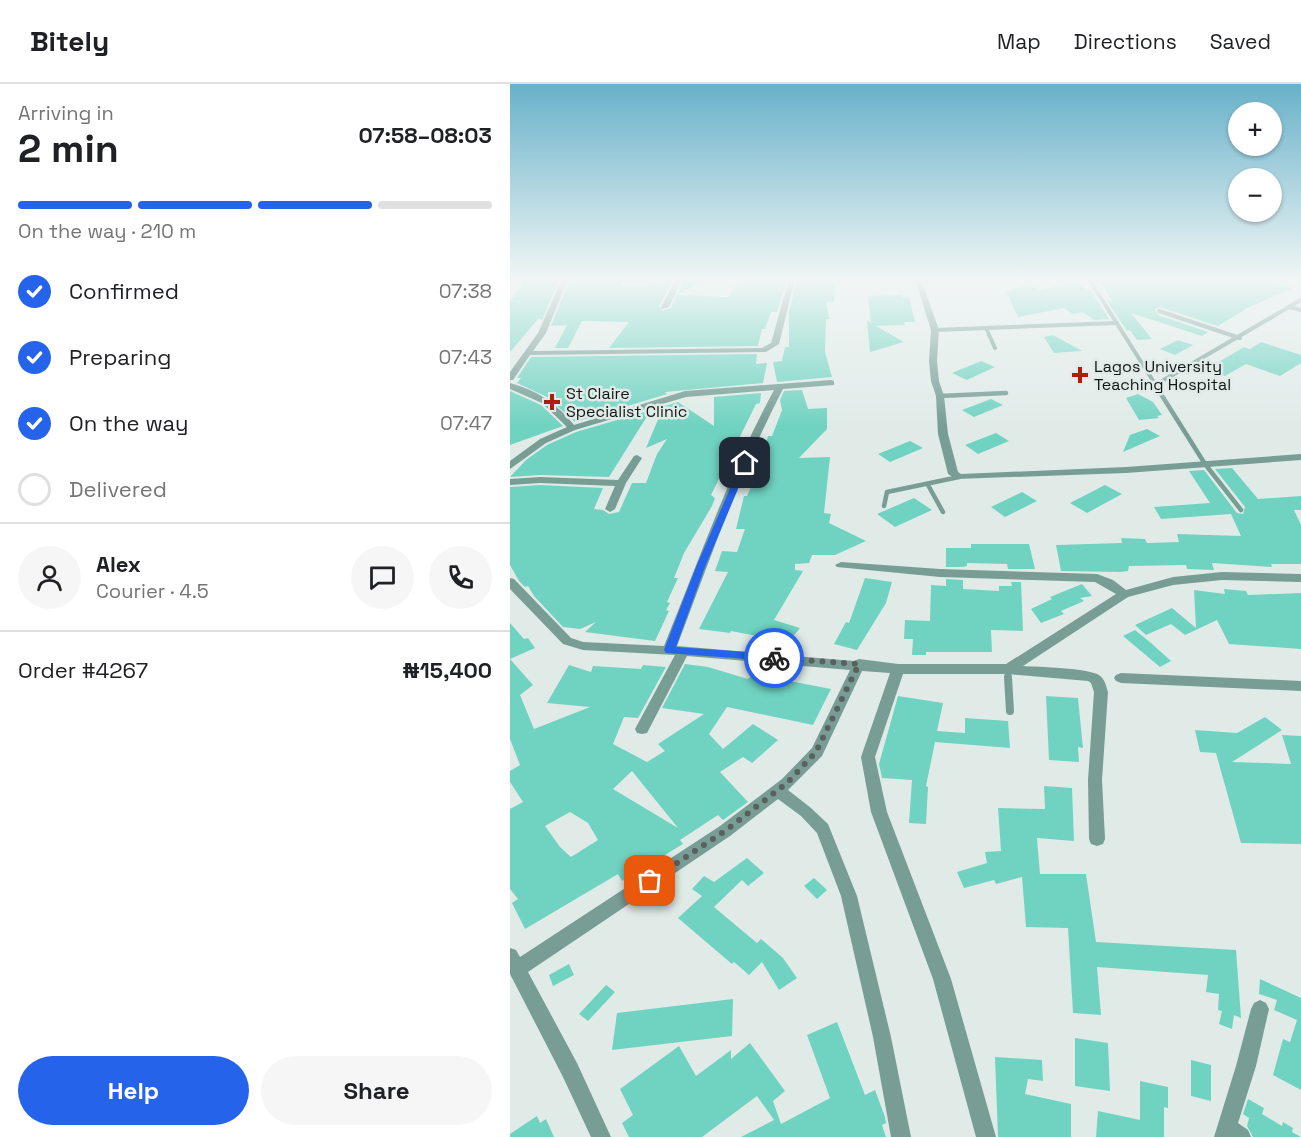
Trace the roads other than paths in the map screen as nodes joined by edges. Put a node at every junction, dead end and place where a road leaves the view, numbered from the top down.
1 (544, 328) edge
2 (779, 328) edge
3 (984, 328) edge
4 (988, 328) edge
5 (1119, 328) edge
6 (1210, 328) edge
7 (1257, 328) edge
8 (935, 330) joint
9 (1240, 338) junction
10 (995, 348) dead end
11 (530, 352) junction
12 (510, 378) edge
13 (831, 383) dead end
14 (1156, 385) junction
15 (510, 386) edge
16 (780, 386) junction
17 (1006, 393) dead end
18 (940, 396) junction
19 (572, 428) junction
20 (1301, 457) edge
21 (637, 458) dead end
22 (1205, 464) junction
23 (510, 466) edge
24 (959, 477) junction
25 (510, 482) edge
26 (621, 483) junction
27 (928, 485) junction
28 (884, 506) dead end
29 (610, 509) dead end
30 (1240, 510) dead end
31 (943, 512) dead end
32 (841, 565) dead end
33 (1301, 578) edge
34 (510, 582) edge
35 (1124, 594) junction
36 (676, 651) junction
37 (863, 665) junction
38 (893, 668) junction
39 (1008, 669) junction
40 (1120, 678) dead end
41 (1301, 686) edge
42 (1010, 711) dead end
43 (642, 729) dead end
44 (777, 790) junction
45 (1097, 839) dead end
46 (513, 962) edge
47 (1260, 1009) dead end
48 (1231, 1134) edge
49 (601, 1137) edge
50 (901, 1137) edge
51 (986, 1137) edge

1 - 11 street
2 - 11 street
3 - 8 lane
4 - 10 lane
5 - 14 lane
6 - 9 lane
7 - 9 lane
8 - 18 street
9 - 14 lane
11 - 12 street
13 - 16 street
14 - 22 lane
15 - 19 street
16 - 19 street
16 - 36 street
17 - 18 lane
18 - 24 street
19 - 23 street
20 - 22 street
21 - 26 street
22 - 24 street
22 - 30 lane
24 - 27 lane
25 - 26 street
26 - 29 street
27 - 28 lane
27 - 31 lane
32 - 35 street
33 - 35 street
34 - 36 street
35 - 39 street
36 - 37 street
36 - 43 street
37 - 38 street
37 - 44 street
38 - 39 street
38 - 51 street
39 - 42 lane
39 - 45 street
40 - 41 street
44 - 46 street
44 - 50 street
46 - 49 street
47 - 48 street

